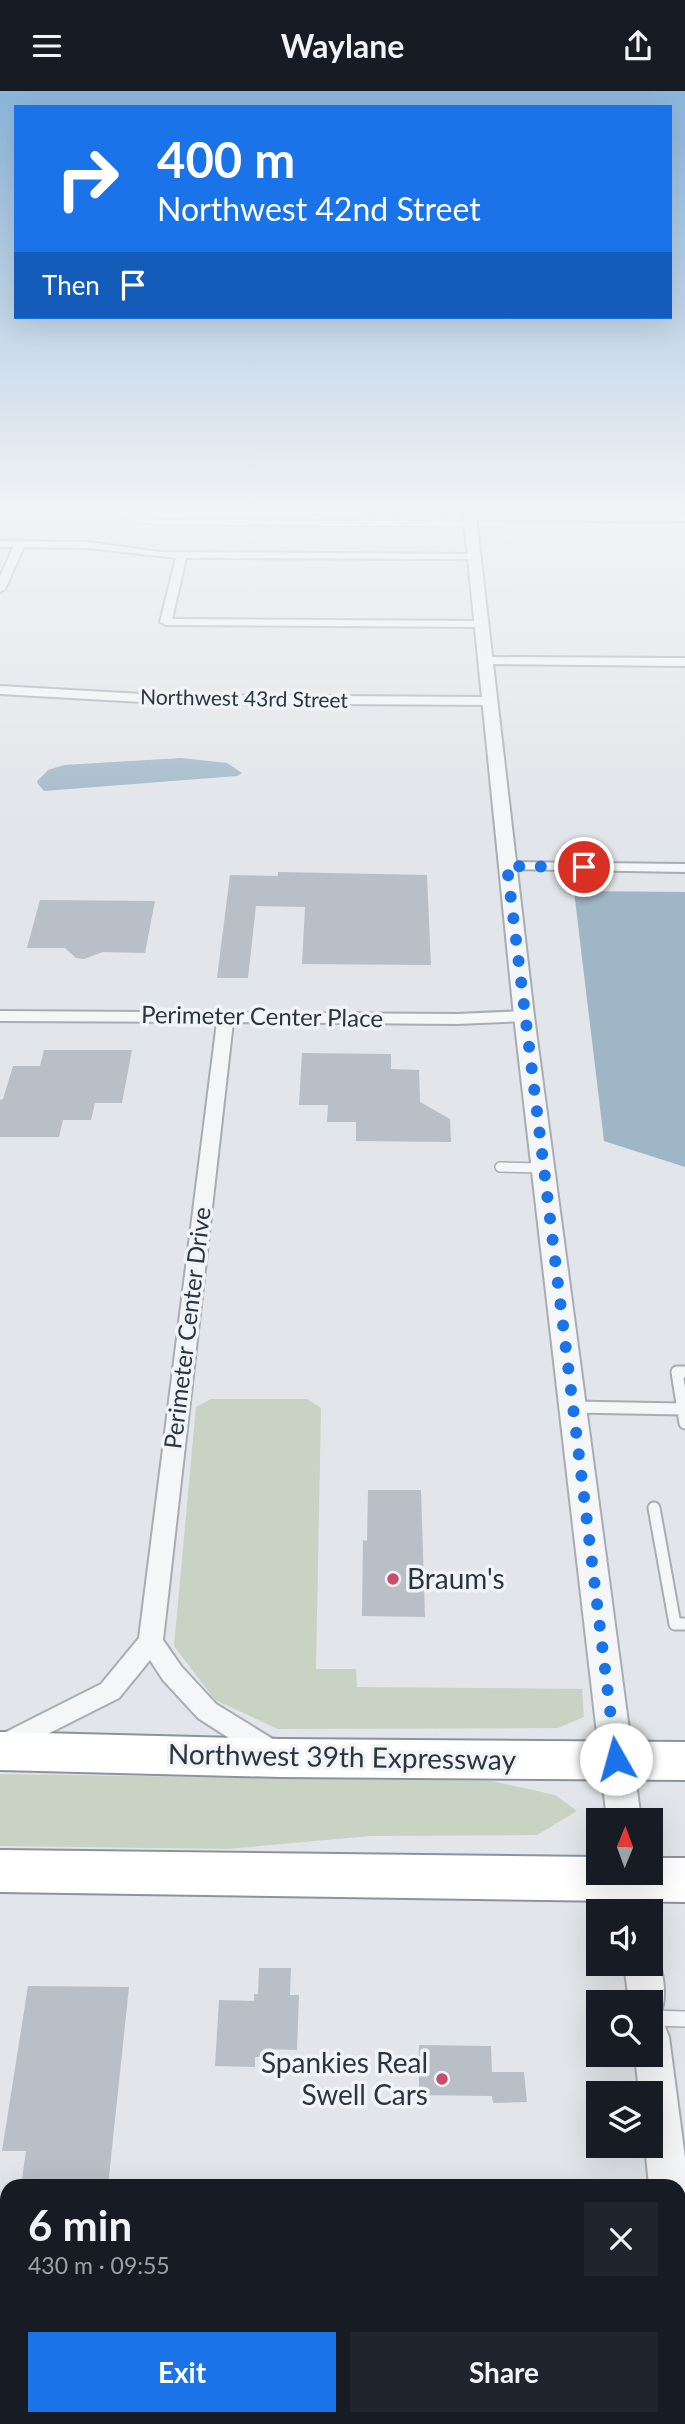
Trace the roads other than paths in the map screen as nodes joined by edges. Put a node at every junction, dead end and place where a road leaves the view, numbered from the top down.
1 (167, 618) edge
2 (479, 618) edge
3 (480, 624) junction
4 (484, 661) junction
5 (685, 662) edge
6 (0, 690) edge
7 (488, 701) junction
8 (507, 866) junction
9 (685, 868) edge
10 (0, 1016) edge
11 (226, 1016) junction
12 (524, 1016) junction
13 (500, 1167) dead end
14 (544, 1168) junction
15 (685, 1372) edge
16 (572, 1406) junction
17 (682, 1409) junction
18 (685, 1423) edge
19 (654, 1509) dead end
20 (685, 1625) edge
21 (151, 1641) junction
22 (0, 1749) edge
23 (281, 1758) junction
24 (616, 1759) junction
25 (685, 1761) edge
26 (622, 1808) edge
27 (0, 1871) edge
28 (685, 1880) edge
29 (633, 1888) edge
30 (663, 2018) edge
31 (685, 2019) edge
32 (655, 2067) edge
33 (668, 2179) edge

1 - 3 street
2 - 3 street
3 - 4 street
4 - 5 street
4 - 7 street
6 - 7 street, Northwest 43rd Street
7 - 8 street
8 - 9 street
8 - 12 street
10 - 11 street, Perimeter Center Place
11 - 12 street, Perimeter Center Place
11 - 21 street, Perimeter Center Drive
12 - 14 street
13 - 14 lane
14 - 16 street
15 - 17 lane
16 - 17 lane
16 - 24 street
17 - 18 lane
19 - 20 lane
21 - 22 street
21 - 23 street
22 - 23 highway, Northwest 39th Expressway
23 - 24 highway, Northwest 39th Expressway
24 - 25 highway, Northwest 39th Expressway
24 - 26 street
27 - 29 highway
28 - 29 highway
30 - 31 lane
32 - 33 street

